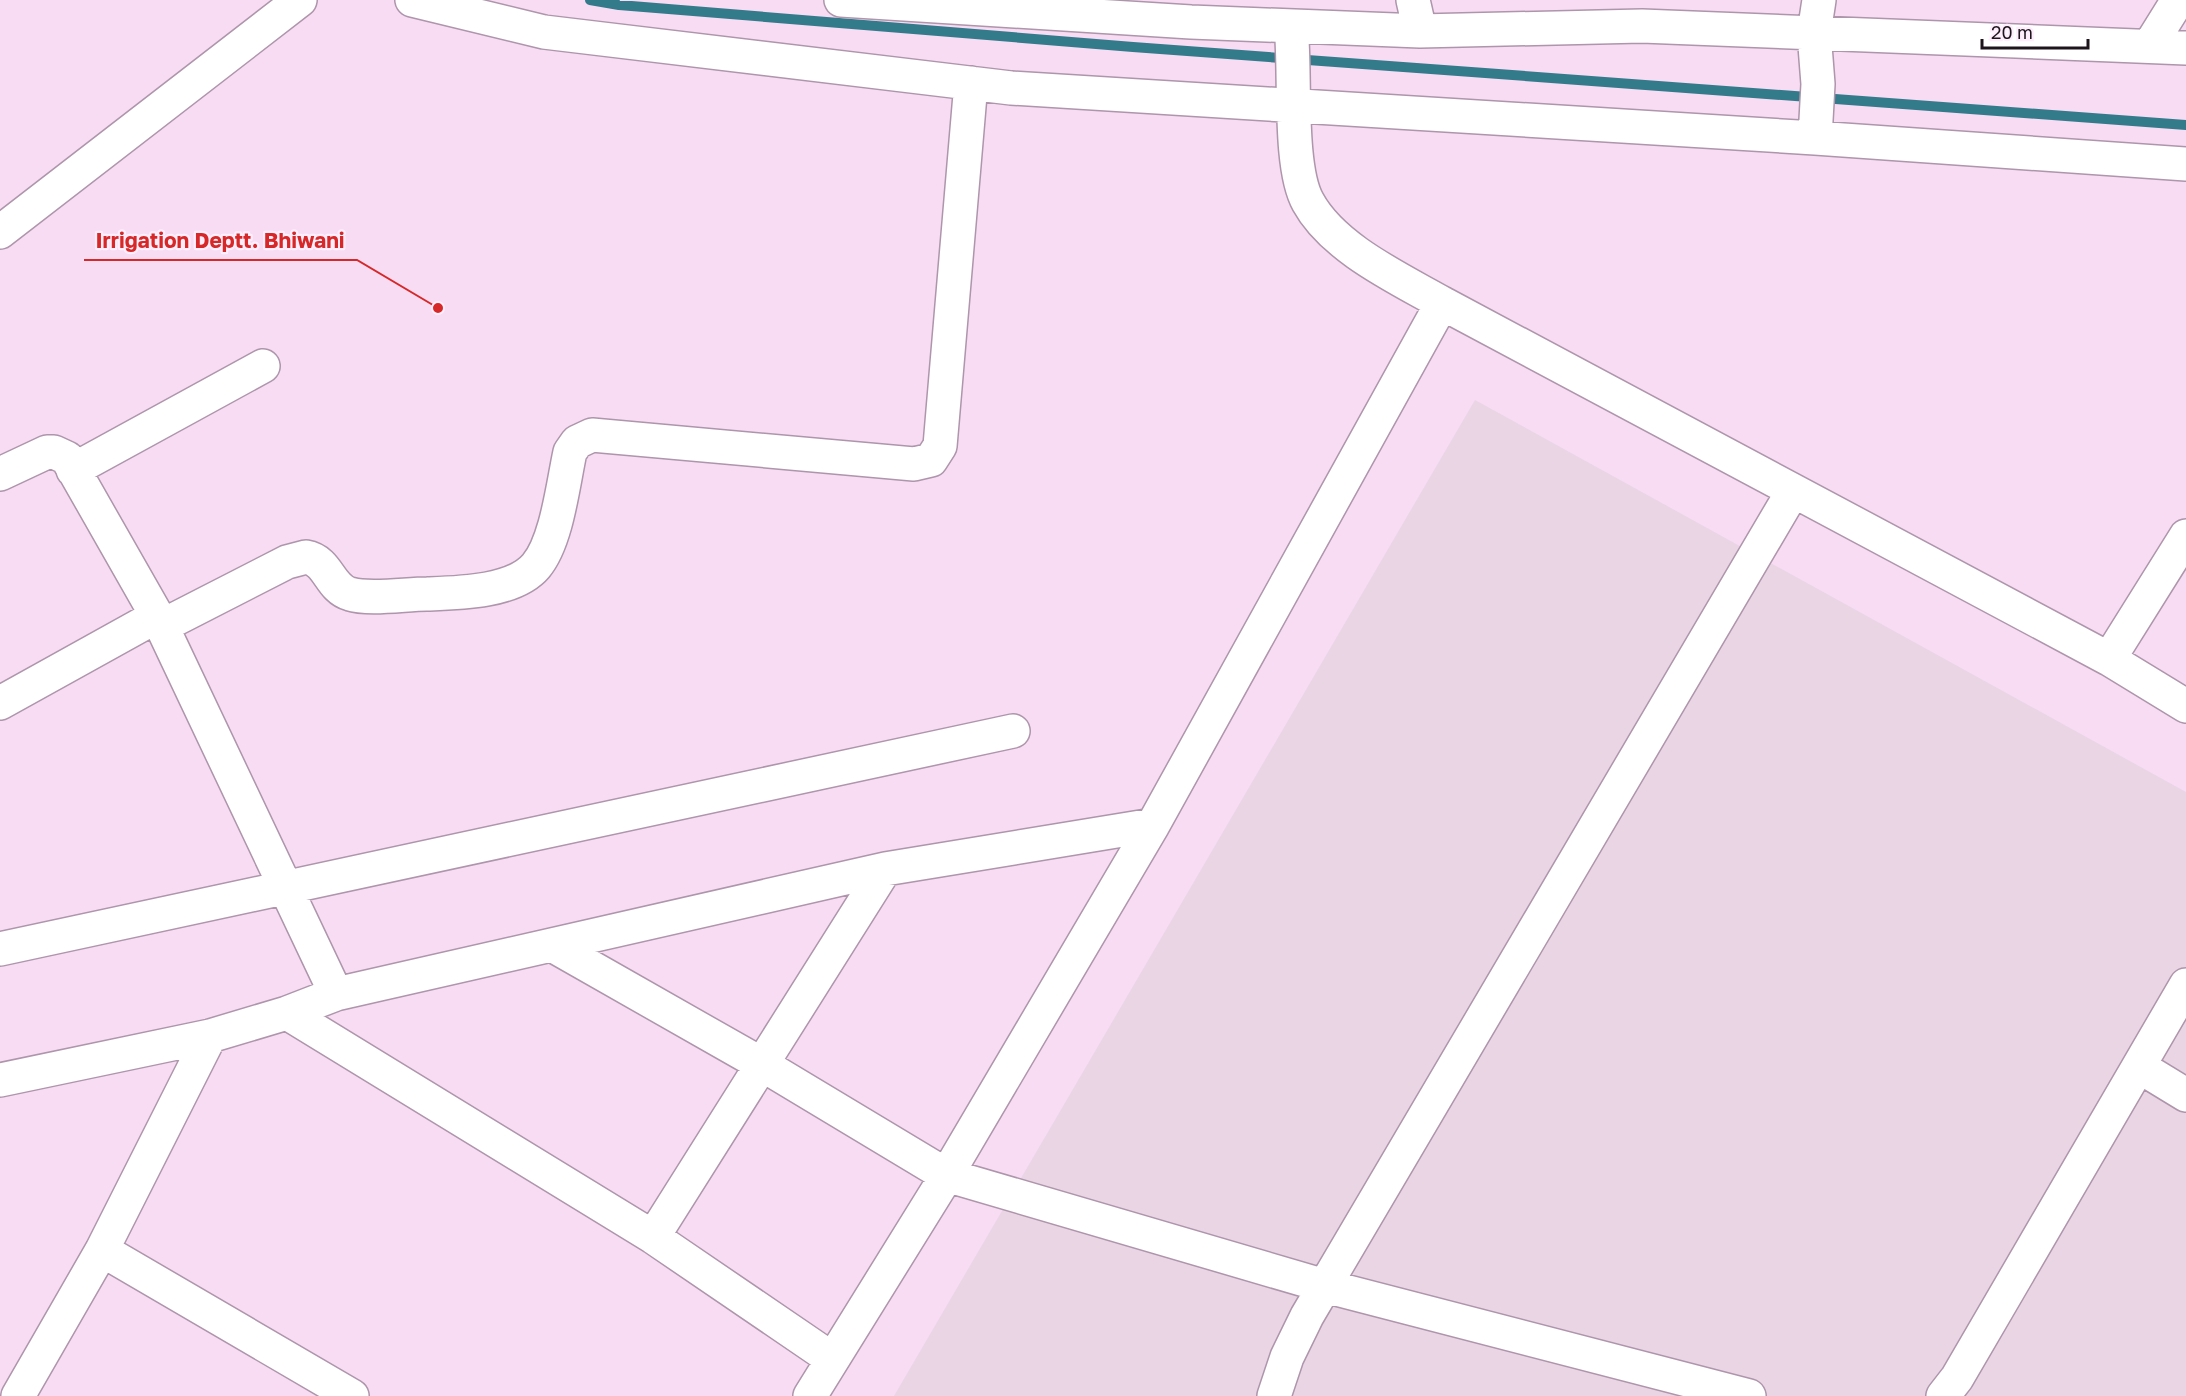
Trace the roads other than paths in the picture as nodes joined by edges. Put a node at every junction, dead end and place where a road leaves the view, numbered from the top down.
1 (300, 0) edge
2 (412, 0) edge
3 (841, 0) edge
4 (1819, 0) edge
5 (2178, 0) edge
6 (1188, 11) edge
7 (1649, 13) edge
8 (1417, 15) edge
9 (1814, 33) junction
10 (2150, 45) junction
11 (1293, 48) junction
12 (2186, 48) edge
13 (970, 83) junction
14 (1295, 104) junction
15 (1817, 112) junction
16 (2186, 164) edge
17 (0, 232) edge
18 (1442, 303) junction
19 (263, 366) dead end
20 (73, 470) junction
21 (0, 474) edge
22 (1793, 491) junction
23 (2186, 536) edge
24 (160, 621) junction
25 (2109, 659) junction
26 (0, 704) edge
27 (2186, 706) edge
28 (1013, 731) dead end
29 (1153, 825) junction
30 (885, 868) junction
31 (288, 889) junction
32 (552, 945) junction
33 (0, 949) edge
34 (2186, 985) edge
35 (336, 994) junction
36 (287, 1013) junction
37 (210, 1036) junction
38 (763, 1065) junction
39 (2140, 1067) junction
40 (0, 1080) edge
41 (2186, 1095) edge
42 (946, 1175) junction
43 (653, 1237) junction
44 (102, 1250) junction
45 (1325, 1286) junction
46 (832, 1359) junction
47 (18, 1396) edge
48 (352, 1396) edge
49 (810, 1396) edge
50 (1274, 1396) edge
51 (1749, 1396) edge
52 (1943, 1396) edge

1 - 17 street
2 - 13 street
3 - 6 street
4 - 9 street
5 - 10 street
6 - 11 street
7 - 8 street
7 - 9 street
8 - 11 street
9 - 10 street
9 - 15 street
10 - 12 street
11 - 14 street
13 - 14 street
13 - 24 street
14 - 15 street
14 - 18 street
15 - 16 street
18 - 22 street
18 - 29 street
19 - 20 street
20 - 21 street
20 - 24 street
22 - 25 street
22 - 45 street
23 - 25 street
24 - 26 street
24 - 31 street
25 - 27 street
28 - 31 street
29 - 30 street
29 - 42 street
30 - 32 street
30 - 38 street
31 - 33 street
31 - 35 street
32 - 35 street
32 - 38 street
34 - 39 street
35 - 36 street
36 - 37 street
36 - 43 street
37 - 40 street
37 - 44 street
38 - 42 street
38 - 43 street
39 - 41 street
39 - 52 street
42 - 45 street
42 - 46 street
43 - 46 street
44 - 47 street
44 - 48 street
45 - 50 street
45 - 51 street
46 - 49 street

